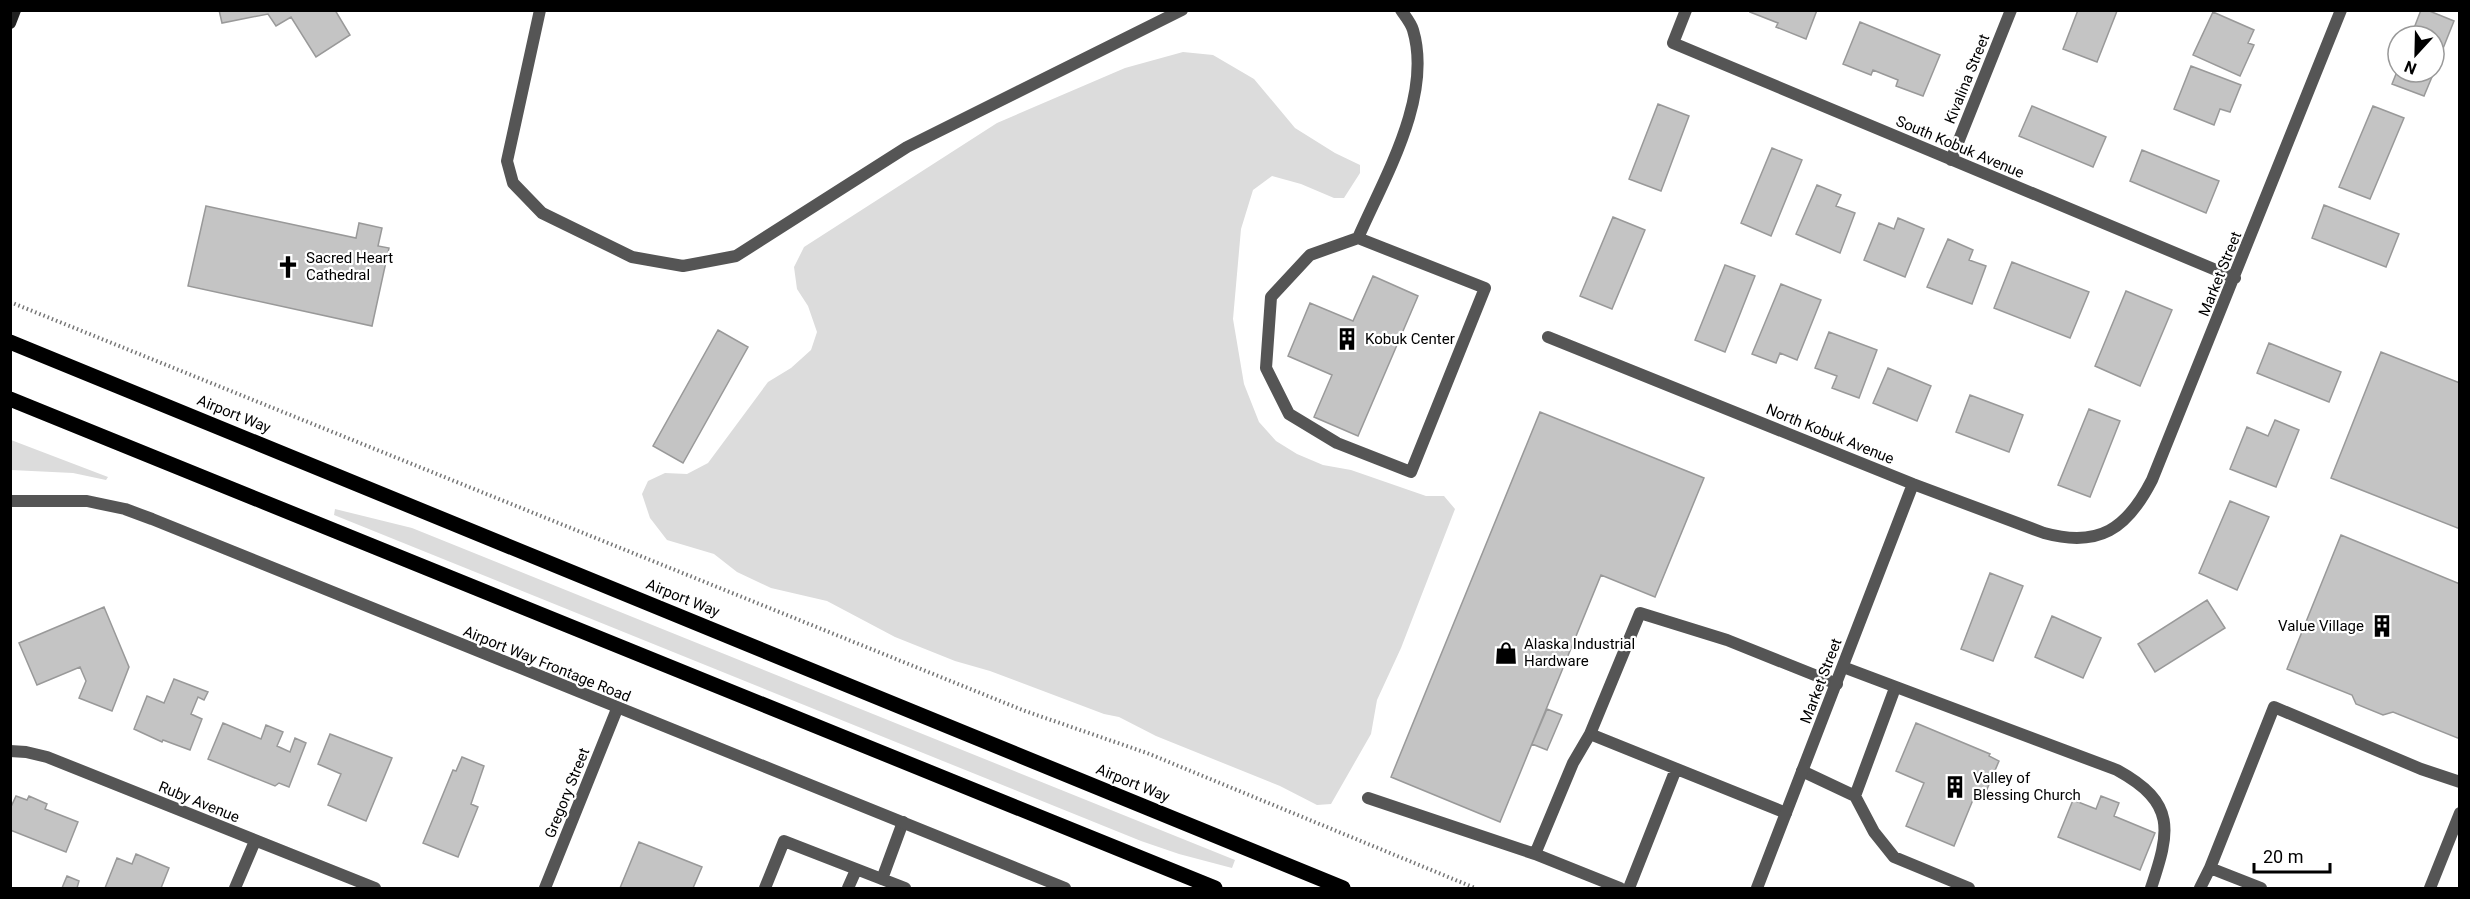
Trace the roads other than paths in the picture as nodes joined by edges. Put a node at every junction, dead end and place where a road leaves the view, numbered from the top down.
1 (15, 10) edge
2 (540, 10) edge
3 (1182, 10) edge
4 (1401, 10) edge
5 (1686, 10) edge
6 (2011, 10) edge
7 (2341, 10) edge
8 (10, 23) edge
9 (1951, 160) junction
10 (1358, 238) junction
11 (2235, 278) junction
12 (1548, 337) dead end
13 (10, 342) edge
14 (10, 399) edge
15 (1913, 484) junction
16 (10, 501) edge
17 (2104, 534) joint
18 (1843, 667) junction
19 (1837, 684) junction
20 (1895, 688) junction
21 (617, 709) junction
22 (1590, 735) junction
23 (10, 751) edge
24 (1676, 769) junction
25 (1802, 771) junction
26 (2460, 782) edge
27 (1855, 796) junction
28 (1368, 798) dead end
29 (1786, 813) junction
30 (2460, 813) edge
31 (903, 822) junction
32 (255, 841) junction
33 (1535, 854) junction
34 (2210, 868) junction
35 (856, 870) junction
36 (882, 879) junction
37 (235, 888) edge
38 (375, 888) edge
39 (545, 888) edge
40 (765, 888) edge
41 (848, 888) edge
42 (904, 888) edge
43 (1065, 888) edge
44 (1215, 888) edge
45 (1343, 888) edge
46 (1620, 888) edge
47 (1629, 888) edge
48 (1756, 888) edge
49 (1969, 888) edge
50 (2151, 888) edge
51 (2200, 888) edge
52 (2261, 888) edge
53 (2430, 888) edge

1 - 8 main road
2 - 3 street
4 - 10 street
5 - 9 street, South Kobuk Avenue
6 - 9 street, Kivalina Street
7 - 11 street, Market Street
9 - 11 street, South Kobuk Avenue
10 - 10 street
11 - 17 street, Market Street
12 - 15 street, North Kobuk Avenue
13 - 45 main road, Airport Way
14 - 44 main road
15 - 17 street, North Kobuk Avenue
15 - 18 street, Market Street
16 - 21 street, Airport Way Frontage Road
18 - 19 street, Market Street
18 - 20 street
19 - 22 street
19 - 25 street, Market Street
20 - 27 street
20 - 50 street
21 - 31 street, Airport Way Frontage Road
21 - 39 street, Gregory Street
22 - 24 street
22 - 33 street
23 - 32 street, Ruby Avenue
24 - 29 street
24 - 47 street
25 - 27 street
25 - 29 street, Market Street
26 - 34 street
27 - 49 street
28 - 33 street
29 - 48 street, Market Street
30 - 53 street
31 - 36 street
31 - 43 street, Airport Way Frontage Road
32 - 37 street
32 - 38 street, Ruby Avenue
33 - 46 street
34 - 51 street
34 - 52 street
35 - 36 street
35 - 40 street
35 - 41 street
36 - 42 street

